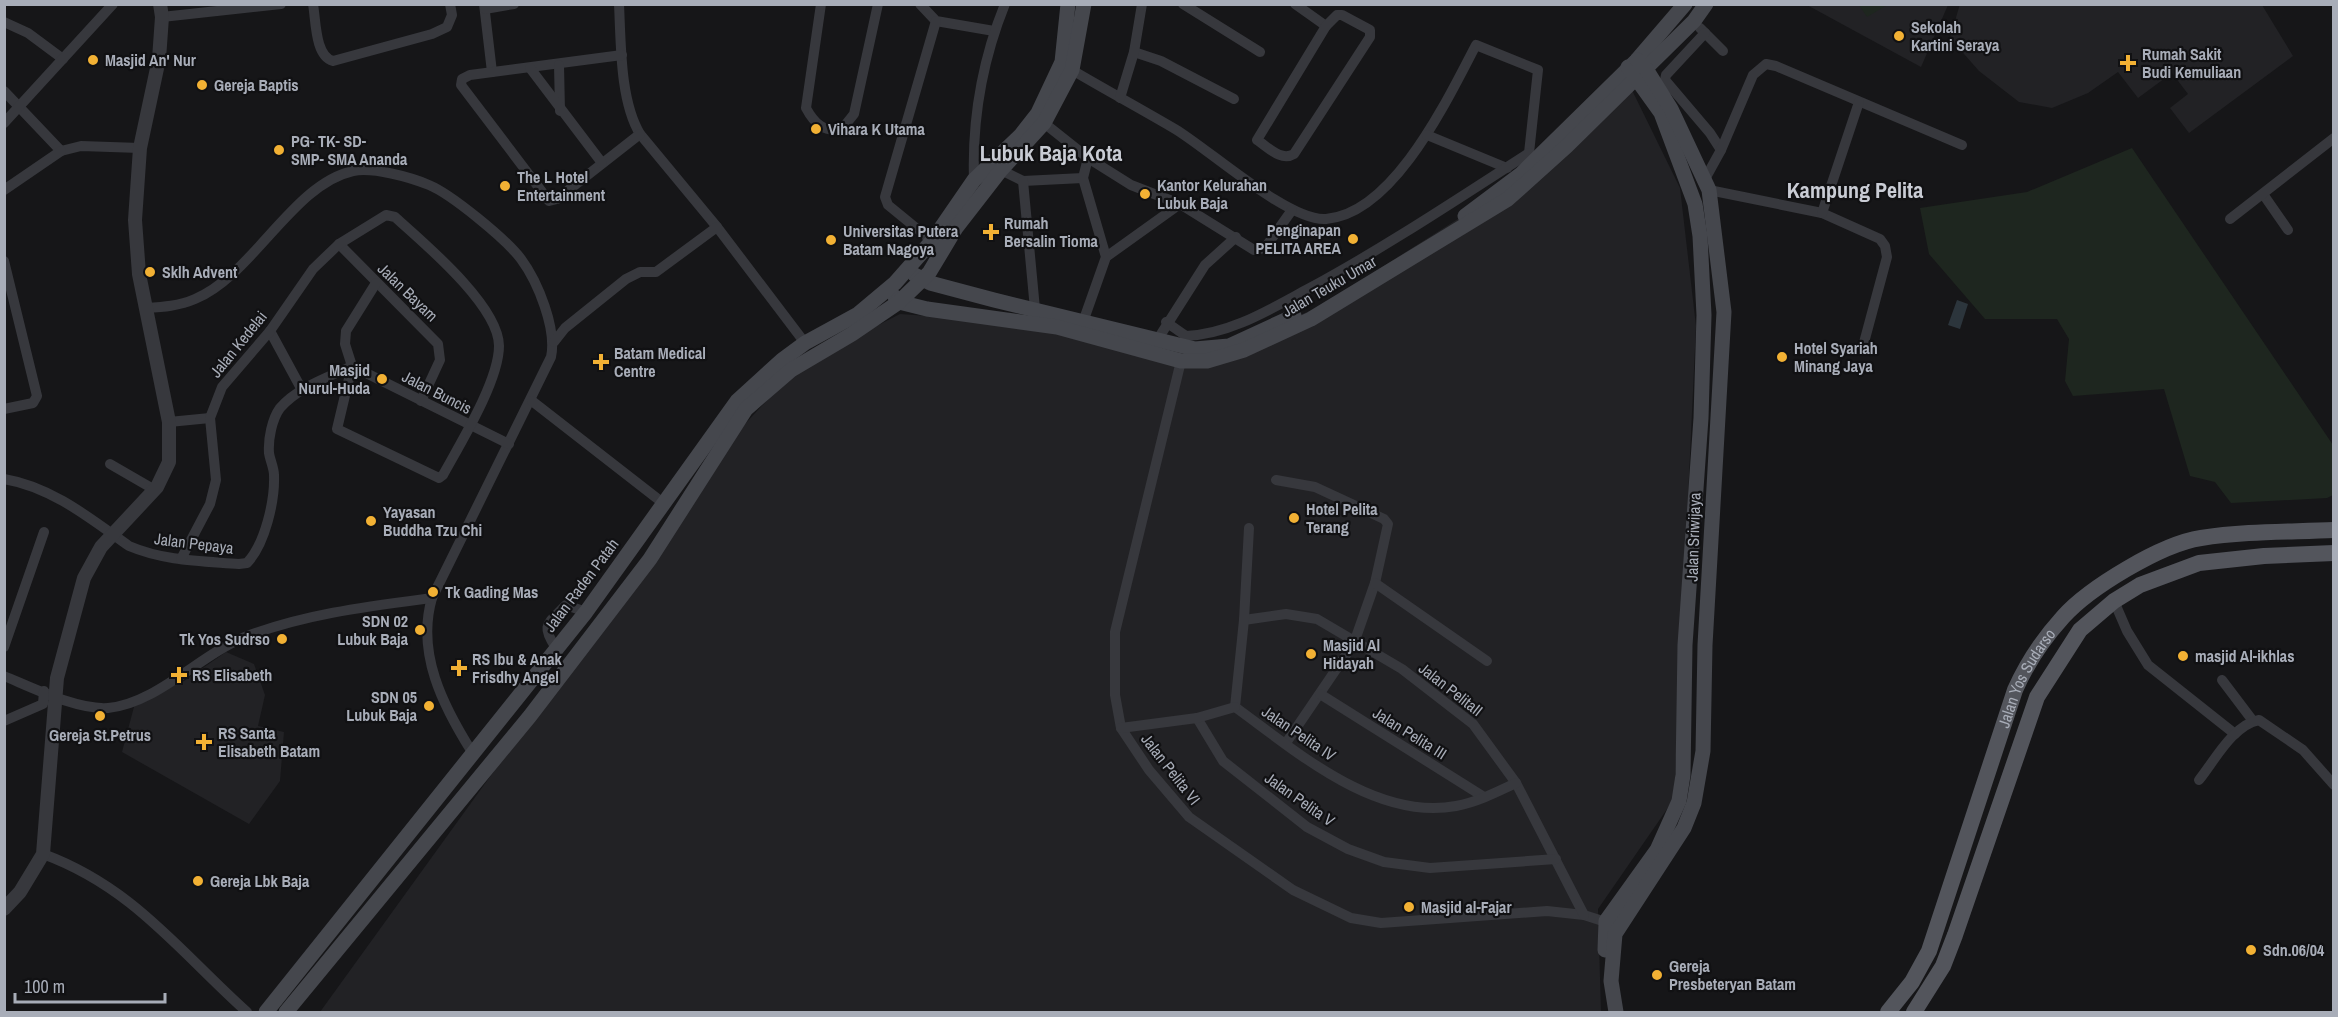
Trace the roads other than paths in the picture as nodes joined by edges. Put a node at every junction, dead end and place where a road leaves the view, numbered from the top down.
1 (113, 4) edge
2 (281, 4) edge
3 (313, 4) edge
4 (450, 4) edge
5 (514, 4) edge
6 (619, 4) edge
7 (821, 4) edge
8 (878, 4) edge
9 (920, 4) edge
10 (1005, 4) edge
11 (1068, 4) edge
12 (1084, 4) edge
13 (1142, 4) edge
14 (1183, 4) edge
15 (1295, 4) edge
16 (1685, 4) edge
17 (1706, 4) edge
18 (484, 7) edge
19 (216, 8) edge
20 (161, 11) edge
21 (936, 21) junction
22 (1694, 21) junction
23 (4, 22) edge
24 (1326, 26) junction
25 (994, 31) junction
26 (1705, 33) junction
27 (1723, 51) dead end
28 (1134, 52) junction
29 (1260, 52) dead end
30 (622, 55) junction
31 (63, 60) junction
32 (559, 65) junction
33 (530, 68) junction
34 (1637, 68) junction
35 (1072, 70) junction
36 (492, 72) junction
37 (4, 91) edge
38 (1120, 98) junction
39 (1234, 99) dead end
40 (1859, 102) junction
41 (20, 108) junction
42 (560, 111) junction
43 (4, 123) edge
44 (1044, 123) junction
45 (640, 134) junction
46 (1427, 135) junction
47 (2334, 138) edge
48 (1962, 145) dead end
49 (140, 148) junction
50 (1721, 150) junction
51 (61, 151) junction
52 (1531, 157) junction
53 (1088, 158) junction
54 (602, 163) junction
55 (1507, 168) junction
56 (1001, 170) junction
57 (1083, 178) junction
58 (974, 180) junction
59 (1023, 181) junction
60 (1707, 184) junction
61 (4, 190) edge
62 (2263, 195) junction
63 (1180, 204) junction
64 (1292, 210) junction
65 (1822, 213) junction
66 (2230, 219) dead end
67 (717, 227) junction
68 (2288, 230) dead end
69 (1236, 237) junction
70 (932, 241) junction
71 (339, 244) junction
72 (1106, 257) junction
73 (4, 261) edge
74 (908, 270) junction
75 (923, 280) junction
76 (376, 283) junction
77 (888, 290) junction
78 (899, 302) junction
79 (146, 308) junction
80 (1035, 309) junction
81 (1083, 322) junction
82 (1166, 322) junction
83 (270, 331) junction
84 (554, 342) junction
85 (1155, 342) junction
86 (805, 343) junction
87 (1862, 350) dead end
88 (1703, 356) junction
89 (1720, 357) junction
90 (1181, 361) junction
91 (352, 366) junction
92 (302, 390) junction
93 (421, 401) junction
94 (532, 401) junction
95 (4, 409) edge
96 (210, 418) junction
97 (169, 422) junction
98 (469, 425) junction
99 (509, 444) junction
100 (110, 464) dead end
101 (4, 479) edge
102 (1276, 480) dead end
103 (155, 490) junction
104 (663, 503) junction
105 (1248, 528) dead end
106 (2334, 530) edge
107 (44, 532) dead end
108 (112, 534) junction
109 (2334, 553) edge
110 (181, 559) junction
111 (1375, 582) junction
112 (1689, 582) junction
113 (1710, 583) junction
114 (432, 598) junction
115 (2114, 600) junction
116 (1244, 620) junction
117 (1354, 643) junction
118 (4, 647) edge
119 (1487, 661) dead end
120 (4, 676) edge
121 (2222, 680) dead end
122 (49, 693) junction
123 (1320, 694) junction
124 (513, 702) junction
125 (1234, 707) junction
126 (530, 716) junction
127 (1197, 718) junction
128 (4, 721) edge
129 (2253, 721) junction
130 (1121, 728) junction
131 (2235, 734) junction
132 (1286, 744) junction
133 (472, 752) junction
134 (2199, 780) dead end
135 (1516, 783) junction
136 (2334, 785) edge
137 (1484, 797) junction
138 (43, 854) junction
139 (1556, 859) junction
140 (4, 909) edge
141 (1584, 915) junction
142 (1612, 924) junction
143 (248, 1012) edge
144 (266, 1012) edge
145 (286, 1012) edge
146 (1605, 1012) edge
147 (1616, 1012) edge
148 (1888, 1012) edge
149 (1914, 1012) edge

1 - 31 street
2 - 19 street
3 - 4 street
5 - 18 street
6 - 30 street
7 - 8 street
9 - 21 street
10 - 25 street
11 - 58 main road, Jalan Raden Patah
12 - 35 main road
13 - 28 street
14 - 29 street
15 - 24 street
16 - 34 main road, Jalan Teuku Umar
17 - 22 main road, Jalan Teuku Umar
18 - 36 street
19 - 20 street
20 - 49 street
21 - 25 street
21 - 70 street
22 - 26 street
22 - 34 main road, Jalan Teuku Umar
23 - 31 street
24 - 24 street
25 - 58 street
26 - 27 street
26 - 50 street
28 - 38 street
28 - 39 street
30 - 32 street
30 - 45 street
31 - 41 street
32 - 33 street
32 - 42 street
33 - 36 street
33 - 42 street
34 - 52 main road, Jalan Teuku Umar
34 - 60 main road, Jalan Sriwijaya
34 - 88 main road, Jalan Sriwijaya
34 - 90 main road, Jalan Teuku Umar
35 - 38 street
35 - 44 main road
36 - 54 street
37 - 41 street
38 - 64 street
40 - 48 street
40 - 50 street
40 - 65 street
41 - 43 street
41 - 51 street
42 - 54 street
44 - 53 street
44 - 56 main road
45 - 54 street
45 - 67 street
46 - 52 street
46 - 55 street
46 - 64 street
47 - 62 street
49 - 51 street
49 - 79 street
50 - 60 street
51 - 61 street
52 - 55 street
52 - 85 main road, Jalan Teuku Umar
53 - 57 street
53 - 63 street
55 - 82 street
56 - 59 street
56 - 75 main road
57 - 59 street
57 - 72 street
58 - 70 main road, Jalan Raden Patah
59 - 80 street
60 - 65 street
60 - 89 main road, Jalan Sriwijaya
62 - 66 street
62 - 68 street
63 - 69 street
63 - 72 street
64 - 69 street
65 - 87 street
67 - 84 street
67 - 86 street
69 - 82 street
70 - 74 main road, Jalan Raden Patah
71 - 76 street, Jalan Bayam
71 - 83 street, Jalan Kedelai
71 - 98 street, Jalan Kedelai
72 - 81 street
73 - 95 street
74 - 75 main road, Jalan Teuku Umar
74 - 77 main road, Jalan Raden Patah
75 - 78 main road
75 - 80 main road, Jalan Teuku Umar
76 - 91 street
76 - 93 street, Jalan Bayam
77 - 78 main road
77 - 86 main road, Jalan Raden Patah
78 - 90 main road, Jalan Teuku Umar
78 - 126 main road
79 - 84 street
79 - 97 street
80 - 81 main road, Jalan Teuku Umar
81 - 85 main road, Jalan Teuku Umar
82 - 85 street
83 - 92 street
83 - 96 street, Jalan Kedelai
84 - 94 street
86 - 104 main road, Jalan Raden Patah
88 - 89 main road
88 - 112 main road, Jalan Sriwijaya
89 - 113 main road, Jalan Sriwijaya
90 - 130 street, Jalan Pelita VI
91 - 92 street, Jalan Pepaya
91 - 93 street, Jalan Buncis
91 - 98 street
92 - 110 street, Jalan Pepaya
93 - 98 street, Jalan Buncis
94 - 99 street
94 - 104 street
96 - 97 street
96 - 110 street, Jalan Kedelai
97 - 103 street
98 - 99 street, Jalan Buncis
99 - 114 street
100 - 103 street
101 - 108 street, Jalan Pepaya
102 - 111 street
103 - 108 street
104 - 124 main road, Jalan Raden Patah
105 - 116 street
106 - 148 main road, Jalan Yos Sudarso
107 - 118 street
108 - 110 street, Jalan Pepaya
108 - 122 street
109 - 115 main road, Jalan Yos Sudarso
111 - 117 street
111 - 119 street
112 - 113 main road
112 - 142 main road, Jalan Sriwijaya
113 - 142 main road, Jalan Sriwijaya
114 - 122 street
114 - 133 street
115 - 131 street
115 - 149 main road, Jalan Yos Sudarso
116 - 117 street, Jalan PelitaII
116 - 125 street
117 - 123 street
117 - 135 street, Jalan PelitaII
120 - 122 street
121 - 129 street
122 - 128 street
122 - 138 street
123 - 132 street
123 - 137 street, Jalan Pelita III
124 - 126 main road
124 - 133 main road, Jalan Raden Patah
125 - 127 street
125 - 132 street, Jalan Pelita IV
126 - 145 main road
127 - 130 street
127 - 139 street, Jalan Pelita V
129 - 131 street
129 - 136 street
130 - 141 street, Jalan Pelita VI
131 - 134 street
132 - 137 street, Jalan Pelita IV
133 - 144 main road, Jalan Raden Patah
135 - 137 street, Jalan Pelita IV
135 - 139 street, Jalan PelitaII
138 - 140 street
138 - 143 street
139 - 141 street, Jalan PelitaII
141 - 142 street, Jalan Pelita VI
142 - 146 main road
142 - 147 main road, Jalan Sriwijaya

